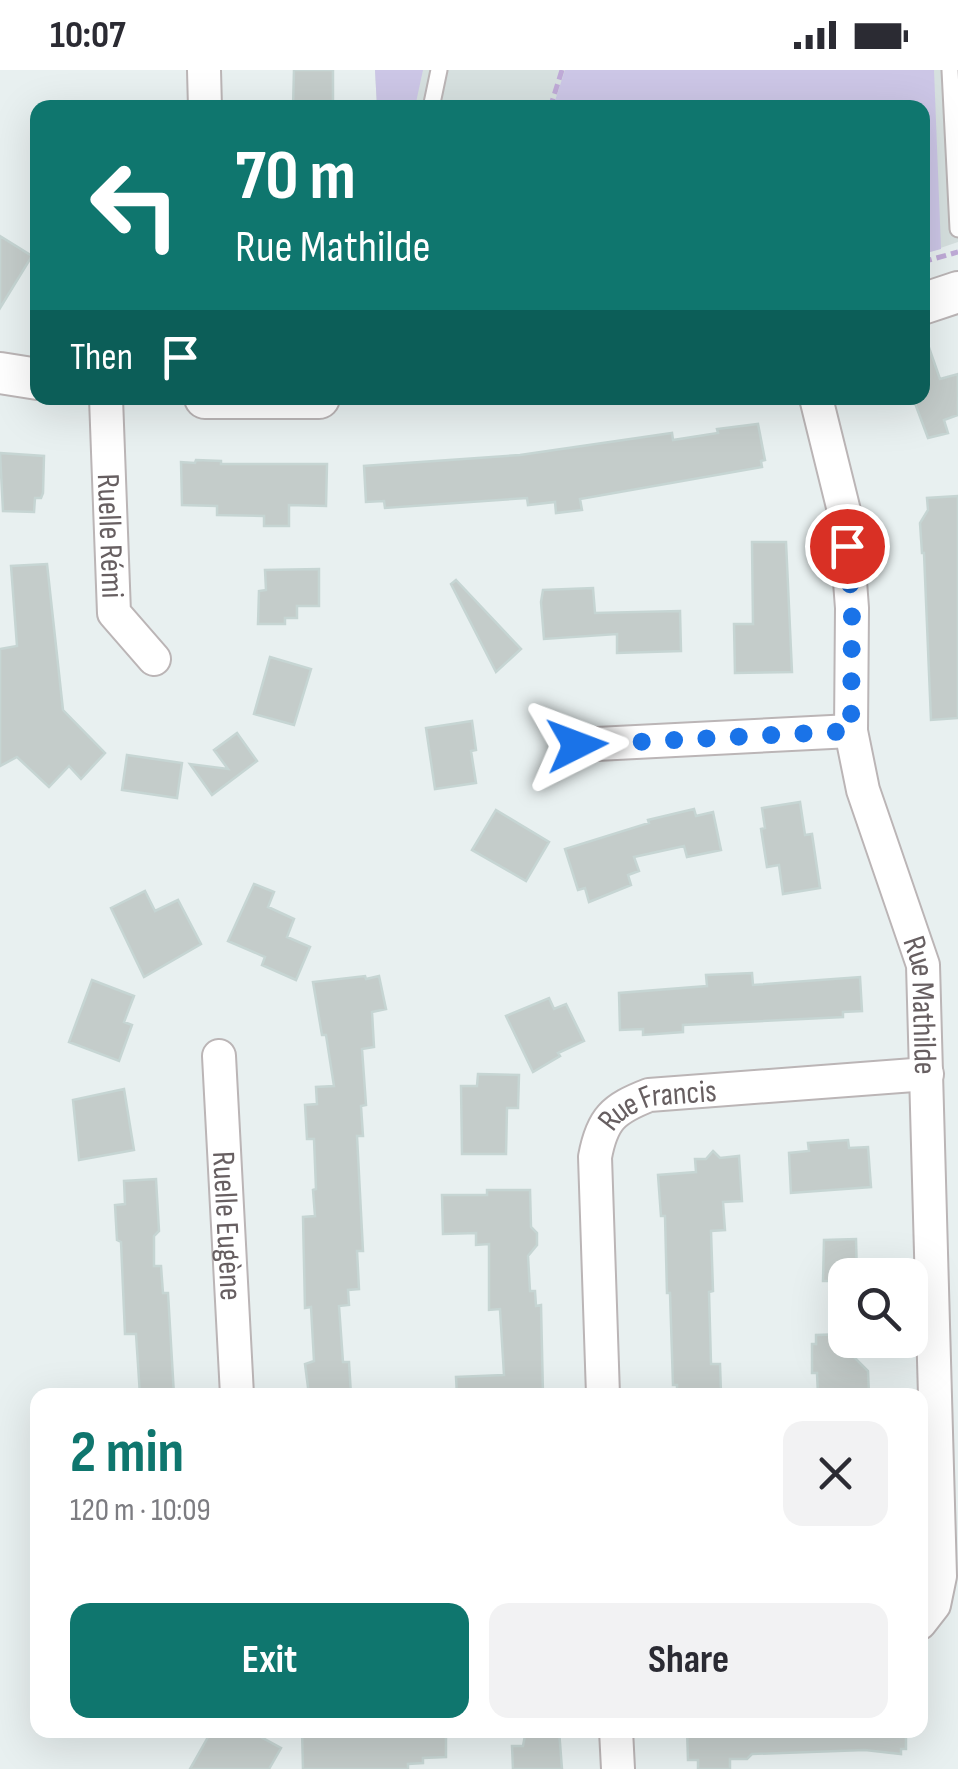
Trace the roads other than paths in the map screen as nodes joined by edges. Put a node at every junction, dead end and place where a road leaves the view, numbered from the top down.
1 (204, 70) edge
2 (439, 70) edge
3 (950, 70) edge
4 (205, 100) edge
5 (433, 100) edge
6 (958, 229) edge
7 (958, 292) edge
8 (930, 301) edge
9 (0, 373) edge
10 (30, 378) edge
11 (106, 405) edge
12 (818, 405) edge
13 (154, 659) dead end
14 (851, 731) junction
15 (577, 745) dead end
16 (220, 1056) dead end
17 (927, 1074) junction
18 (237, 1388) edge
19 (603, 1388) edge
20 (928, 1613) edge
21 (616, 1738) edge
22 (618, 1769) edge

1 - 4 street
2 - 5 lane
3 - 6 lane
7 - 8 street
9 - 10 street
11 - 13 street, Ruelle Rémi
12 - 14 street, Rue Mathilde
14 - 15 street
14 - 17 street, Rue Mathilde
16 - 18 street, Ruelle Eugène
17 - 19 street, Rue Francis
17 - 20 street, Rue Mathilde
21 - 22 street

